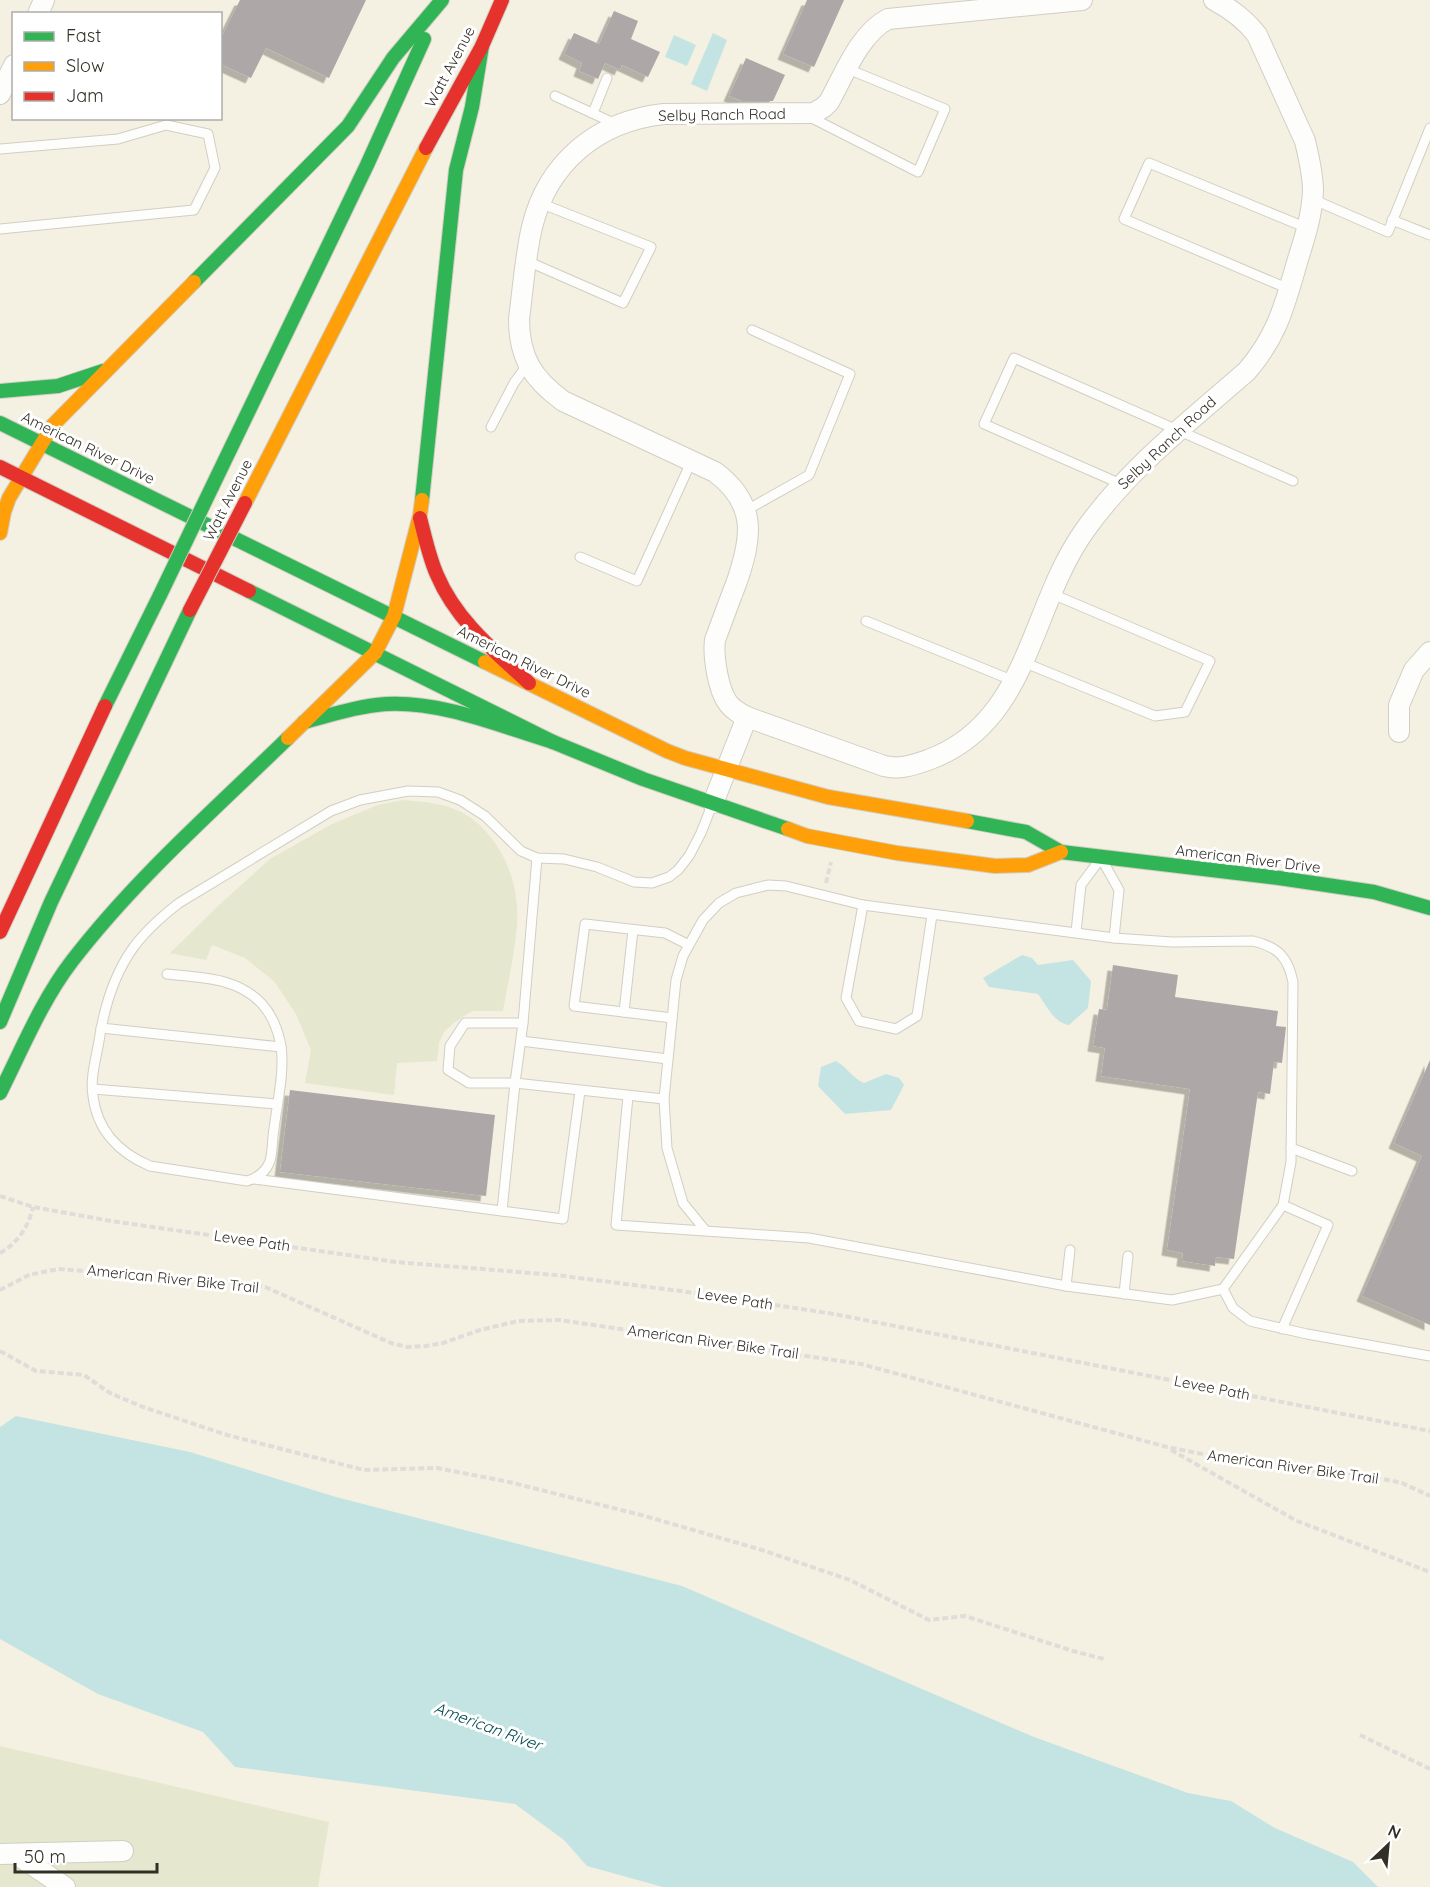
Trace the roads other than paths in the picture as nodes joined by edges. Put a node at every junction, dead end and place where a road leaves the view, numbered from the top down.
1 (442, 0) edge
2 (502, 0) edge
3 (1082, 0) edge
4 (1214, 0) edge
5 (482, 46) junction
6 (12, 69) edge
7 (848, 69) junction
8 (607, 78) dead end
9 (0, 94) edge
10 (555, 96) dead end
11 (804, 113) junction
12 (593, 114) junction
13 (618, 125) junction
14 (1430, 128) edge
15 (0, 149) edge
16 (1312, 199) junction
17 (540, 202) junction
18 (1392, 220) junction
19 (1307, 228) junction
20 (0, 229) edge
21 (1430, 235) edge
22 (527, 261) junction
23 (1289, 289) junction
24 (752, 330) dead end
25 (528, 364) junction
26 (109, 369) junction
27 (0, 391) edge
28 (0, 423) edge
29 (491, 427) dead end
30 (1178, 432) junction
31 (43, 445) junction
32 (692, 460) junction
33 (0, 467) edge
34 (21, 478) junction
35 (1293, 481) dead end
36 (1121, 484) junction
37 (745, 511) junction
38 (420, 515) junction
39 (0, 533) edge
40 (580, 557) dead end
41 (1050, 593) junction
42 (394, 616) junction
43 (866, 621) dead end
44 (1430, 652) edge
45 (375, 653) junction
46 (1023, 662) junction
47 (1015, 681) junction
48 (529, 683) junction
49 (747, 717) junction
50 (304, 722) junction
51 (1399, 732) dead end
52 (553, 742) junction
53 (727, 771) junction
54 (713, 803) junction
55 (1061, 852) junction
56 (537, 858) junction
57 (1101, 858) junction
58 (863, 905) junction
59 (1430, 908) edge
60 (932, 915) junction
61 (633, 930) junction
62 (0, 932) edge
63 (1076, 933) junction
64 (1114, 938) junction
65 (689, 945) junction
66 (167, 974) dead end
67 (624, 1012) junction
68 (672, 1018) junction
69 (0, 1022) edge
70 (523, 1023) junction
71 (101, 1028) junction
72 (520, 1041) junction
73 (281, 1047) junction
74 (668, 1059) junction
75 (515, 1083) junction
76 (93, 1089) junction
77 (580, 1091) junction
78 (0, 1093) edge
79 (628, 1096) junction
80 (664, 1099) junction
81 (277, 1104) junction
82 (1291, 1148) junction
83 (1352, 1171) dead end
84 (255, 1179) junction
85 (1283, 1205) junction
86 (502, 1211) junction
87 (705, 1230) junction
88 (1070, 1250) dead end
89 (1128, 1256) dead end
90 (1066, 1286) junction
91 (1223, 1289) junction
92 (1124, 1294) junction
93 (1282, 1329) junction
94 (1430, 1356) edge
95 (123, 1851) dead end
96 (8, 1854) edge
97 (65, 1887) edge

1 - 26 main road
1 - 62 main road, Watt Avenue, bridge
2 - 5 main road, Watt Avenue
3 - 7 street, Selby Ranch Road
4 - 16 street, Selby Ranch Road
5 - 38 main road
5 - 69 main road, Watt Avenue, bridge
6 - 9 street
7 - 11 street, Selby Ranch Road
7 - 11 lane
8 - 12 lane
10 - 12 lane
11 - 13 street, Selby Ranch Road
12 - 13 lane
13 - 17 street, Selby Ranch Road
14 - 18 lane
15 - 20 lane
16 - 18 lane
16 - 19 street, Selby Ranch Road
17 - 22 street, Selby Ranch Road
17 - 22 lane
18 - 21 lane
19 - 23 street, Selby Ranch Road
19 - 23 lane
22 - 25 street, Selby Ranch Road
23 - 30 street, Selby Ranch Road
24 - 37 lane
25 - 29 lane
25 - 32 street, Selby Ranch Road
26 - 27 main road
26 - 31 main road
28 - 31 main road, American River Drive
30 - 35 lane
30 - 36 street, Selby Ranch Road
30 - 36 lane
31 - 34 main road
31 - 42 main road, American River Drive
32 - 37 street, Selby Ranch Road
32 - 40 lane
33 - 34 main road
34 - 39 main road
34 - 45 main road
36 - 41 street, Selby Ranch Road
37 - 49 street, Selby Ranch Road
38 - 42 main road
38 - 48 main road
41 - 46 street, Selby Ranch Road
41 - 46 lane
42 - 45 main road
42 - 48 main road, American River Drive
43 - 47 lane
44 - 51 street
45 - 50 main road
45 - 52 main road
46 - 47 street, Selby Ranch Road
47 - 49 street, Selby Ranch Road
48 - 53 main road, American River Drive
49 - 53 street
50 - 52 main road
50 - 78 main road
52 - 54 main road
53 - 54 street
53 - 55 main road, American River Drive
54 - 55 main road
54 - 56 lane
55 - 57 main road, American River Drive
56 - 70 lane
56 - 71 lane
57 - 59 main road, American River Drive
57 - 63 lane
57 - 64 lane
58 - 60 lane
58 - 60 lane
58 - 65 lane
60 - 63 lane
61 - 65 lane
61 - 67 lane
61 - 67 lane
63 - 64 lane
64 - 82 lane
65 - 68 lane
66 - 73 lane
67 - 68 lane
68 - 74 lane
70 - 72 lane
70 - 75 lane
71 - 73 lane
71 - 76 lane
72 - 74 lane
72 - 75 lane
73 - 81 lane
74 - 80 lane
75 - 77 lane
75 - 86 lane
76 - 81 lane
76 - 84 lane
77 - 79 lane
77 - 86 lane
79 - 80 lane
79 - 87 lane
80 - 87 lane
81 - 84 lane
82 - 83 lane
82 - 85 lane
84 - 86 lane
85 - 91 lane
85 - 93 lane
87 - 90 lane
88 - 90 lane
89 - 92 lane
90 - 92 lane
91 - 92 lane
91 - 93 lane
93 - 94 lane
95 - 96 street
96 - 97 street

